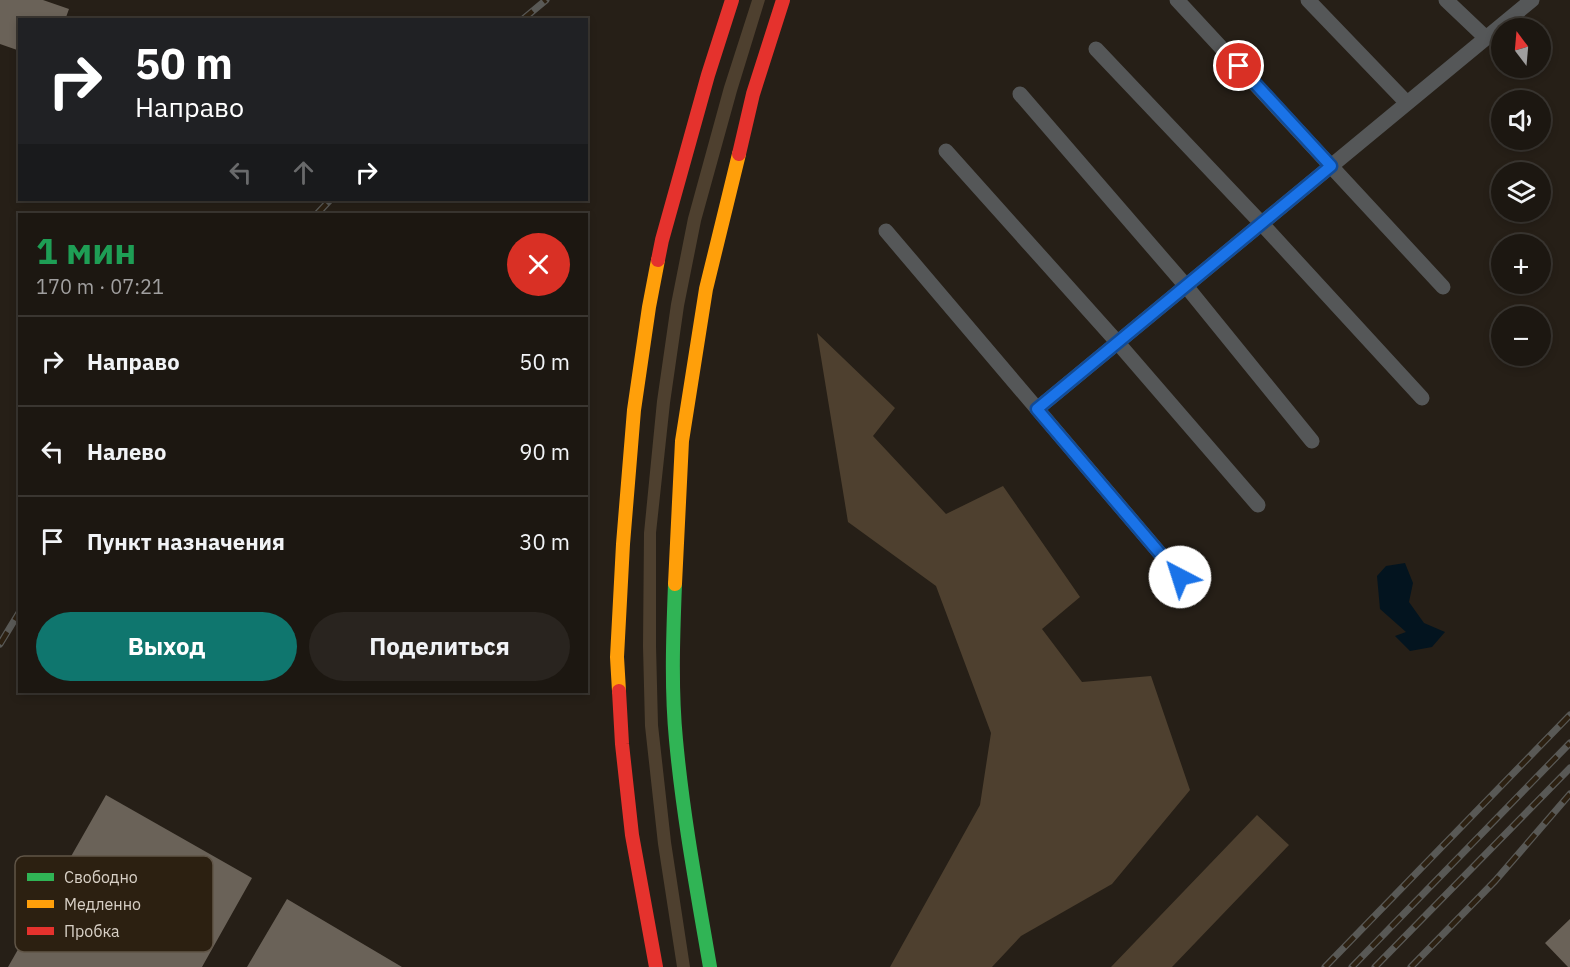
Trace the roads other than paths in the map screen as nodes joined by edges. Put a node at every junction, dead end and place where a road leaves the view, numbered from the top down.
1 (732, 0) edge
2 (783, 0) edge
3 (1177, 0) edge
4 (1308, 0) edge
5 (1446, 0) edge
6 (1532, 0) edge
7 (1486, 38) junction
8 (1096, 49) dead end
9 (1020, 94) dead end
10 (1407, 103) junction
11 (946, 151) dead end
12 (1331, 166) junction
13 (1262, 224) junction
14 (886, 231) dead end
15 (1186, 286) junction
16 (1443, 287) dead end
17 (1118, 342) junction
18 (1422, 398) dead end
19 (1037, 409) junction
20 (1312, 441) dead end
21 (1258, 505) dead end
22 (1180, 577) dead end
23 (656, 967) edge
24 (710, 967) edge

1 - 23 main road
2 - 24 main road
3 - 12 lane
4 - 10 lane
5 - 7 lane
6 - 7 lane
7 - 10 lane
8 - 13 lane
9 - 15 lane
10 - 12 lane
11 - 17 lane
12 - 13 lane
12 - 16 lane
13 - 15 lane
13 - 18 lane
14 - 19 lane
15 - 17 lane
15 - 20 lane
17 - 19 lane
17 - 21 lane
19 - 22 lane

